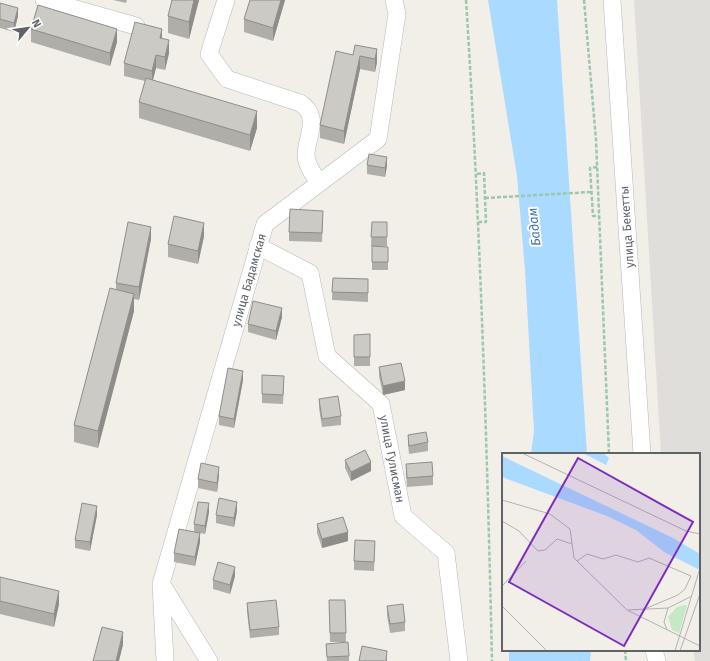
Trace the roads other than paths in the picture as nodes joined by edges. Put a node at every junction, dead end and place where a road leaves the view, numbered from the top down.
1 (44, 0) edge
2 (226, 0) edge
3 (394, 0) edge
4 (612, 0) edge
5 (136, 26) edge
6 (319, 182) junction
7 (258, 246) junction
8 (642, 453) edge
9 (161, 584) junction
10 (654, 651) edge
11 (206, 655) edge
12 (165, 661) edge
13 (215, 661) edge
14 (459, 661) edge
15 (657, 661) edge

1 - 5 street
2 - 6 street
3 - 6 street, улица Бадамская
4 - 8 street, улица Бекетты
6 - 7 street, улица Бадамская
7 - 9 street, улица Бадамская
7 - 14 street, улица Гулисман
9 - 11 street
9 - 12 street, улица Бадамская
10 - 15 street
11 - 13 street

